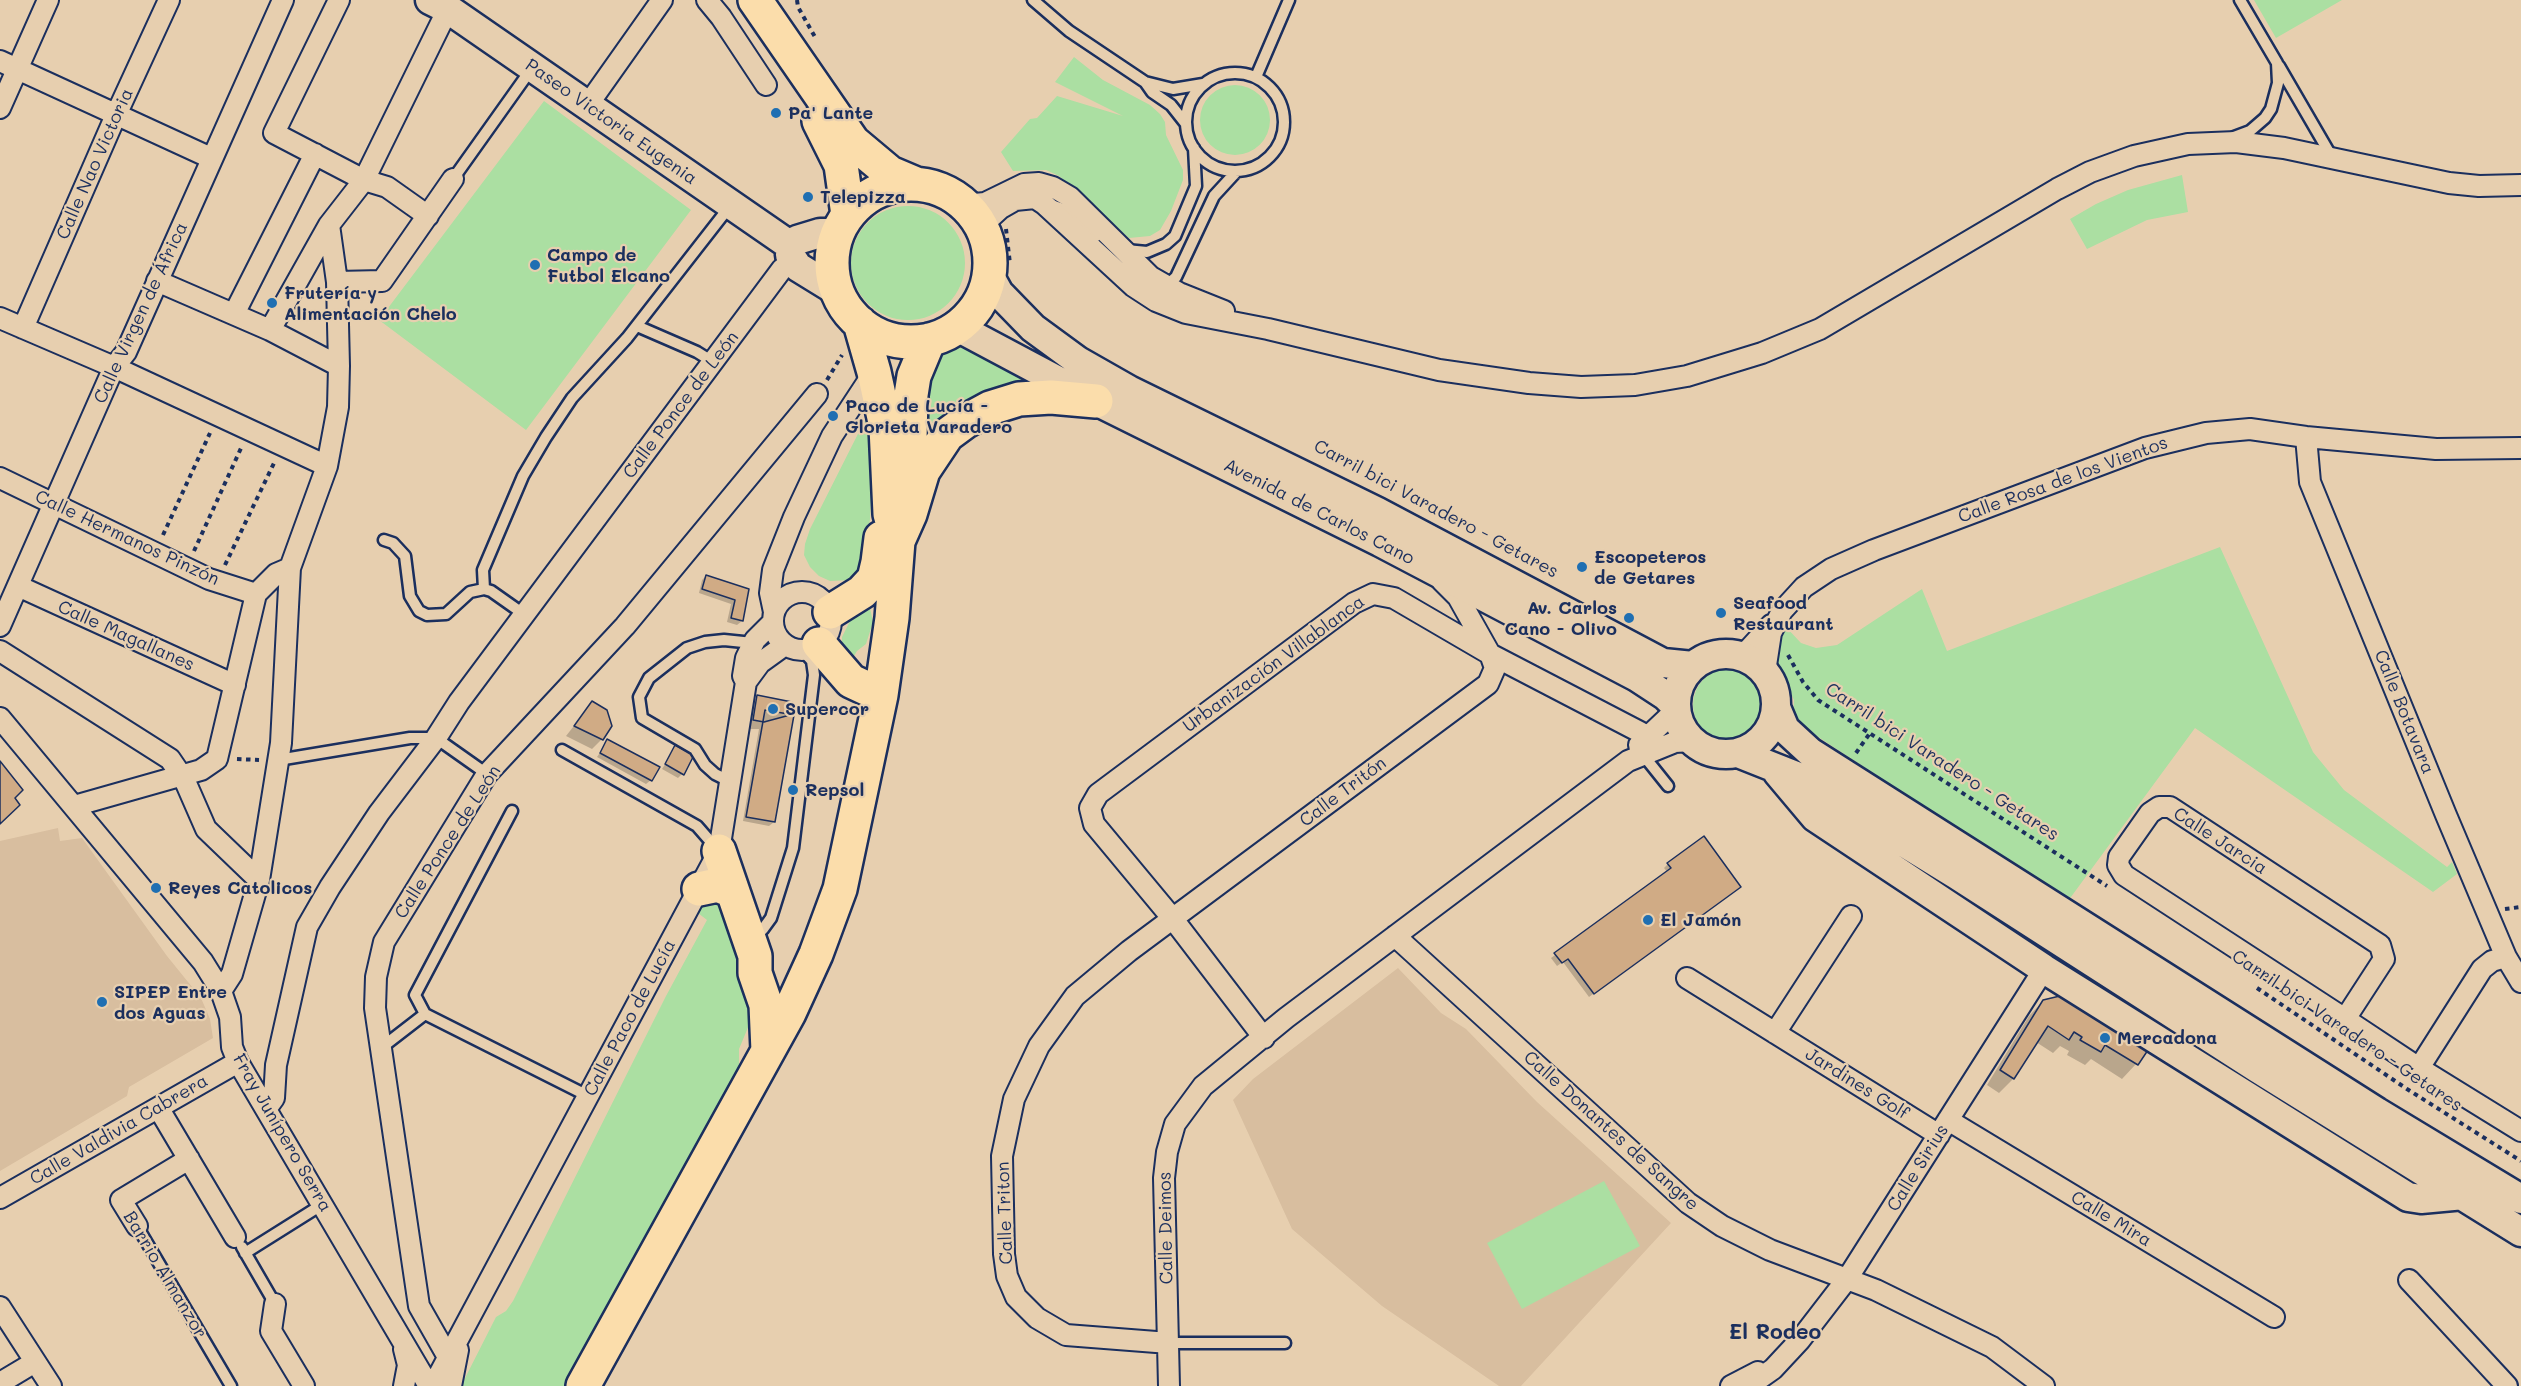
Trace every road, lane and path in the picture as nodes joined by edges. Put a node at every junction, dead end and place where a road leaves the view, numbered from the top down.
1 (48, 0) edge
2 (169, 0) edge
3 (282, 0) edge
4 (339, 0) edge
5 (662, 0) edge
6 (706, 0) edge
7 (780, 0) edge
8 (797, 0) edge
9 (1033, 0) edge
10 (1289, 0) edge
11 (2240, 0) edge
12 (742, 1) edge
13 (439, 4) edge
14 (815, 38) dead end
15 (2277, 63) junction
16 (9, 65) edge
17 (532, 68) junction
18 (1256, 77) junction
19 (1145, 82) junction
20 (1204, 84) junction
21 (766, 85) dead end
22 (587, 106) junction
23 (0, 108) edge
24 (831, 114) junction
25 (116, 115) junction
26 (1186, 124) junction
27 (2193, 143) junction
28 (1194, 148) junction
29 (315, 154) junction
30 (212, 158) junction
31 (2333, 159) junction
32 (1238, 171) junction
33 (453, 179) joint
34 (363, 180) junction
35 (928, 180) junction
36 (2521, 185) edge
37 (1044, 204) junction
38 (730, 205) junction
39 (983, 208) junction
40 (428, 216) junction
41 (843, 224) junction
42 (329, 225) junction
43 (1120, 247) junction
44 (792, 254) junction
45 (999, 273) junction
46 (157, 281) junction
47 (337, 282) junction
48 (1167, 286) junction
49 (837, 291) junction
50 (234, 314) junction
51 (0, 318) edge
52 (860, 323) junction
53 (637, 326) junction
54 (23, 328) junction
55 (1268, 329) junction
56 (270, 330) junction
57 (943, 333) junction
58 (712, 362) junction
59 (339, 366) junction
60 (114, 368) junction
61 (874, 372) junction
62 (817, 394) joint
63 (1096, 401) junction
64 (218, 416) junction
65 (250, 430) junction
66 (2306, 437) junction
67 (283, 446) junction
68 (2521, 448) edge
69 (327, 466) junction
70 (0, 478) edge
71 (55, 503) junction
72 (899, 523) junction
73 (384, 540) dead end
74 (155, 552) junction
75 (1429, 567) junction
76 (186, 568) junction
77 (290, 568) junction
78 (217, 582) junction
79 (18, 586) junction
80 (484, 589) junction
81 (256, 594) junction
82 (830, 612) junction
83 (525, 615) junction
84 (773, 617) junction
85 (0, 626) edge
86 (753, 644) junction
87 (1756, 644) junction
88 (802, 647) junction
89 (0, 651) edge
90 (1490, 654) junction
91 (1698, 656) junction
92 (746, 682) junction
93 (235, 685) junction
94 (881, 695) junction
95 (1676, 708) junction
96 (1777, 710) junction
97 (0, 718) edge
98 (436, 738) junction
99 (1692, 741) junction
100 (562, 750) dead end
101 (1645, 750) junction
102 (1738, 753) junction
103 (217, 759) junction
104 (278, 760) junction
105 (1773, 767) junction
106 (487, 774) junction
107 (181, 776) junction
108 (731, 782) junction
109 (1668, 786) dead end
110 (74, 806) junction
111 (512, 811) dead end
112 (719, 851) junction
113 (259, 880) junction
114 (699, 889) junction
115 (2112, 890) dead end
116 (732, 891) junction
117 (1851, 916) dead end
118 (1173, 919) junction
119 (1395, 936) junction
120 (752, 949) junction
121 (816, 954) junction
122 (2506, 957) junction
123 (2044, 969) junction
124 (1687, 978) dead end
125 (2521, 982) edge
126 (2250, 983) dead end
127 (221, 991) junction
128 (425, 1014) junction
129 (2345, 1019) junction
130 (1775, 1033) junction
131 (1264, 1038) junction
132 (381, 1048) junction
133 (768, 1053) junction
134 (238, 1062) junction
135 (2419, 1068) junction
136 (588, 1096) junction
137 (159, 1109) junction
138 (266, 1109) junction
139 (1943, 1128) junction
140 (2521, 1131) edge
141 (189, 1160) junction
142 (2521, 1161) edge
143 (2464, 1195) junction
144 (0, 1197) edge
145 (2521, 1199) edge
146 (323, 1204) junction
147 (137, 1226) joint
148 (2521, 1232) edge
149 (240, 1245) junction
150 (1847, 1279) junction
151 (2409, 1280) dead end
152 (275, 1304) joint
153 (0, 1308) edge
154 (2274, 1317) dead end
155 (459, 1335) junction
156 (402, 1340) junction
157 (1285, 1342) dead end
158 (1168, 1344) junction
159 (448, 1357) junction
160 (1782, 1359) junction
161 (35, 1362) junction
162 (0, 1383) edge
163 (51, 1386) edge
164 (231, 1386) edge
165 (304, 1386) edge
166 (404, 1386) edge
167 (431, 1386) edge
168 (451, 1386) edge
169 (583, 1386) edge
170 (1169, 1386) edge
171 (1731, 1386) edge
172 (1749, 1386) edge
173 (2044, 1386) edge
174 (2507, 1386) edge

1 - 16 street
2 - 25 street, Calle Nao Victoria
3 - 30 street, Calle Virgen de África
4 - 29 street
5 - 22 street
6 - 21 street
7 - 24 highway
8 - 14 path
9 - 19 lane
10 - 18 lane
11 - 15 lane
12 - 24 highway
12 - 41 highway
13 - 17 street, Paseo Victoria Eugenia
13 - 34 street
15 - 27 lane
15 - 31 lane
16 - 23 street
16 - 25 street
17 - 22 street, Paseo Victoria Eugenia
17 - 33 lane
18 - 20 lane
18 - 32 lane
19 - 20 lane
19 - 26 lane
20 - 26 lane
22 - 38 street, Paseo Victoria Eugenia
24 - 35 highway
25 - 30 street
25 - 54 street, Calle Nao Victoria
26 - 28 lane
27 - 31 street
27 - 55 street
28 - 32 lane
28 - 43 lane
29 - 34 street
29 - 50 street
30 - 46 street, Calle Virgen de África
31 - 36 street
32 - 48 lane
33 - 40 street
34 - 40 street
34 - 42 street
35 - 39 path
35 - 39 highway
35 - 41 highway
37 - 39 street
37 - 48 lane
37 - 55 street
38 - 44 street, Paseo Victoria Eugenia
38 - 53 lane
39 - 43 street
39 - 45 highway
39 - 45 path
40 - 47 street
41 - 44 street
41 - 49 highway
42 - 47 street
42 - 56 street
43 - 48 street
44 - 49 street, Paseo Victoria Eugenia
44 - 58 street, Calle Ponce de León
45 - 57 highway
45 - 91 street, Avenida de Carlos Cano
46 - 50 street
46 - 60 street, Calle Virgen de África
47 - 59 street
48 - 55 street
49 - 52 highway
50 - 56 street
51 - 54 street
52 - 57 highway
52 - 61 highway
52 - 62 path
53 - 58 lane
53 - 80 lane
54 - 60 street
56 - 59 street
57 - 63 street, Avenida de Carlos Cano
57 - 72 highway
58 - 83 street, Calle Ponce de León
59 - 69 street
60 - 64 street
60 - 71 street, Calle Virgen de África
61 - 72 highway
61 - 84 street
62 - 106 street, Calle Ponce de León
63 - 72 highway
63 - 75 street, Avenida de Carlos Cano
64 - 65 street
64 - 74 path
65 - 67 street
65 - 76 path
66 - 68 street, Calle Rosa de los Vientos
66 - 87 street, Calle Rosa de los Vientos
66 - 122 street, Calle Botavara
67 - 69 street
67 - 78 path
69 - 77 street
70 - 71 street, Calle Hermanos Pinzón
71 - 74 street, Calle Hermanos Pinzón
71 - 79 street, Calle Virgen de África
72 - 82 highway
72 - 94 highway
73 - 80 lane
74 - 76 street, Calle Hermanos Pinzón
75 - 90 street
75 - 95 street, Avenida de Carlos Cano
76 - 78 street, Calle Hermanos Pinzón
77 - 81 street
77 - 104 street
78 - 81 street, Calle Hermanos Pinzón
79 - 85 street, Calle Virgen de África
79 - 93 street, Calle Magallanes
80 - 83 lane
81 - 93 street
82 - 84 street
82 - 88 street
83 - 98 street, Calle Ponce de León
84 - 86 street, Calle Paco de Lucía
84 - 88 street
86 - 92 street, Calle Paco de Lucía
86 - 108 lane
87 - 91 street
87 - 91 path
87 - 96 street
87 - 115 path, Carril bici Varadero - Getares
88 - 92 street
88 - 94 highway
88 - 120 lane
89 - 107 street
90 - 101 street, Urbanización Villablanca
90 - 118 street, Calle Tritón
90 - 118 street, Urbanización Villablanca
91 - 95 street
92 - 108 street, Calle Paco de Lucía
93 - 103 street
94 - 121 highway
95 - 99 street
95 - 101 street, Calle Deimos
96 - 102 street
96 - 145 street
97 - 110 street, Fray Junípero Serra
98 - 104 lane
98 - 106 lane
98 - 138 street, Calle Ponce de León
99 - 101 street
99 - 102 street
100 - 112 lane
101 - 109 lane
101 - 119 street, Calle Deimos
102 - 105 street
103 - 104 path
103 - 107 street
104 - 113 street
105 - 123 street
105 - 143 street
106 - 132 street, Calle Ponce de León
107 - 110 street
107 - 113 street
108 - 112 street, Calle Paco de Lucía
110 - 127 street, Fray Junípero Serra
111 - 128 lane
112 - 114 street, Calle Paco de Lucía
112 - 116 highway
113 - 127 street
114 - 116 highway
114 - 136 street, Calle Paco de Lucía
116 - 120 highway
117 - 130 street
118 - 131 street, Urbanización Villablanca
118 - 158 street, Calle Triton
119 - 131 street, Calle Deimos
119 - 150 street, Calle Donantes de Sangre
120 - 121 highway
120 - 133 highway
121 - 133 highway
122 - 125 street, Calle Botavara
122 - 135 street
123 - 139 street, Calle Sirius
123 - 143 street
124 - 130 street, Jardines Golf
126 - 142 path, Carril bici Varadero - Getares
127 - 134 street, Fray Junípero Serra
128 - 132 lane
128 - 136 lane
129 - 129 street, Calle Jarcia
129 - 135 street, Calle Jarcia
130 - 139 street, Jardines Golf
131 - 158 street, Calle Deimos
132 - 159 street, Calle Ponce de León
133 - 169 highway
134 - 137 street, Calle Valdivia Cabrera
134 - 138 street, Fray Junípero Serra
135 - 140 street, Calle Jarcia
136 - 155 street, Calle Paco de Lucía
137 - 141 street
137 - 144 street, Calle Valdivia Cabrera
138 - 146 street, Fray Junípero Serra
139 - 150 street, Calle Sirius
139 - 154 street, Calle Mira
141 - 147 street, Barrio Almanzor
141 - 149 street
143 - 148 street
146 - 149 lane
146 - 156 street, Fray Junípero Serra
147 - 164 lane, Barrio Almanzor
149 - 152 lane
150 - 160 street, Calle Sirius
150 - 173 street, Calle Donantes de Sangre
151 - 174 street
152 - 165 street
153 - 161 street
155 - 159 street, Calle Paco de Lucía
155 - 168 street, Calle Paco de Lucía
156 - 166 street
156 - 167 street, Fray Junípero Serra
157 - 158 lane
158 - 170 street, Calle Deimos
159 - 167 street, Calle Paco de Lucía
160 - 171 street, Calle Sirius
160 - 172 street, Calle Sirius
161 - 162 street
161 - 163 street

